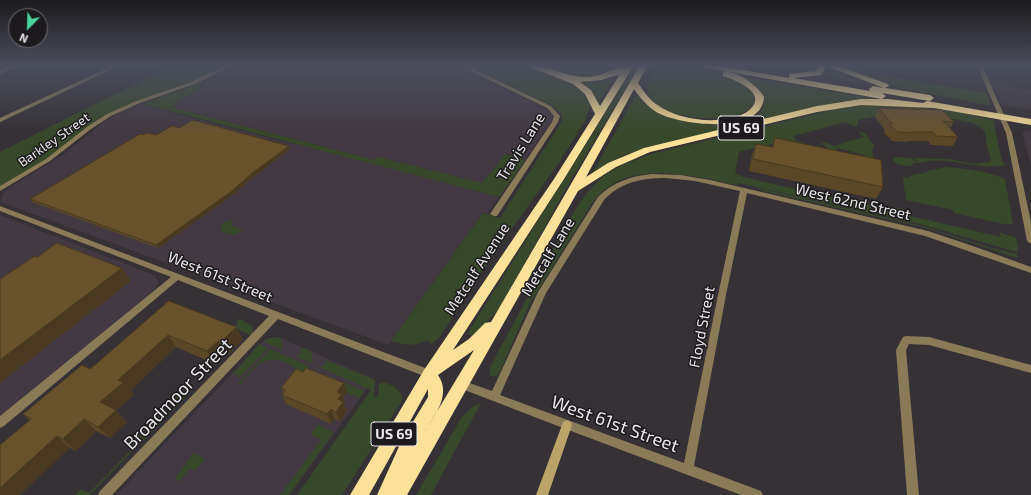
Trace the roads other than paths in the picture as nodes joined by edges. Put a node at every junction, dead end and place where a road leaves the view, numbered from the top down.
1 (68, 88) edge
2 (180, 88) edge
3 (510, 88) edge
4 (582, 88) edge
5 (616, 88) edge
6 (631, 88) edge
7 (638, 88) edge
8 (753, 88) edge
9 (849, 88) edge
10 (858, 88) edge
11 (892, 88) edge
12 (989, 88) edge
13 (936, 102) junction
14 (1000, 113) junction
15 (600, 114) junction
16 (1031, 115) edge
17 (0, 120) edge
18 (1031, 122) edge
19 (664, 176) joint
20 (0, 189) edge
21 (572, 190) junction
22 (744, 191) junction
23 (0, 208) edge
24 (494, 214) dead end
25 (1031, 241) edge
26 (1031, 270) edge
27 (178, 276) junction
28 (276, 315) junction
29 (502, 316) junction
30 (1031, 369) edge
31 (429, 374) junction
32 (461, 384) junction
33 (494, 397) junction
34 (0, 423) edge
35 (567, 425) junction
36 (688, 470) junction
37 (104, 495) edge
38 (359, 495) edge
39 (386, 495) edge
40 (398, 495) edge
41 (542, 495) edge
42 (757, 495) edge
43 (913, 495) edge

1 - 17 street
2 - 20 street, Barkley Street
3 - 24 street, Travis Lane
4 - 15 highway
5 - 15 highway, Metcalf Avenue / US 69
6 - 21 highway
7 - 8 highway
9 - 13 highway
10 - 13 highway
11 - 13 highway
12 - 14 street
13 - 14 highway
13 - 21 highway, US 69
14 - 16 highway
14 - 18 highway
14 - 25 street
15 - 31 highway, Metcalf Avenue / US 69
19 - 22 street, West 62nd Street
19 - 33 street, Metcalf Lane
21 - 29 highway, US 69
22 - 26 street, West 62nd Street
22 - 36 street, Floyd Street
23 - 27 street, West 61st Street
27 - 28 street, West 61st Street
27 - 34 street
28 - 31 street, West 61st Street
28 - 37 street, Broadmoor Street
29 - 31 highway
29 - 32 highway, US 69
30 - 43 street
31 - 38 highway, Metcalf Avenue / US 69
31 - 39 highway
32 - 33 street, West 61st Street
32 - 40 highway, US 69
33 - 35 street, West 61st Street
35 - 36 street, West 61st Street
35 - 41 street
36 - 42 street, West 61st Street

